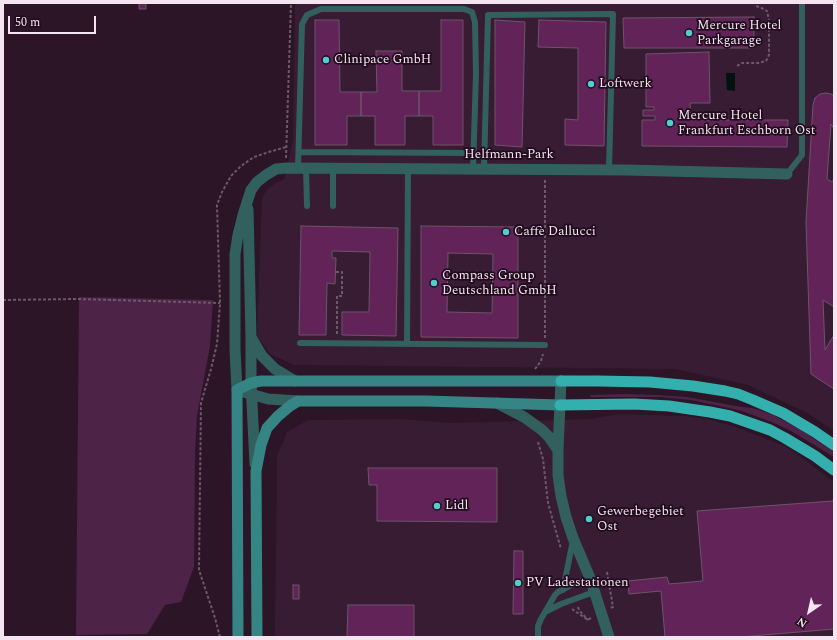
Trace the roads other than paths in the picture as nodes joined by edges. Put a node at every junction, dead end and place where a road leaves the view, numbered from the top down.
1 (802, 3) edge
2 (299, 152) junction
3 (474, 153) junction
4 (302, 168) junction
5 (333, 168) junction
6 (408, 168) junction
7 (478, 169) junction
8 (609, 170) junction
9 (787, 174) joint
10 (247, 201) junction
11 (307, 206) dead end
12 (333, 206) dead end
13 (251, 337) junction
14 (300, 343) dead end
15 (407, 344) junction
16 (545, 345) road end
17 (295, 381) junction
18 (561, 381) junction
19 (251, 383) junction
20 (237, 390) junction
21 (251, 394) junction
22 (298, 401) junction
23 (497, 403) junction
24 (560, 405) junction
25 (834, 445) edge
26 (558, 450) junction
27 (834, 470) edge
28 (256, 471) junction
29 (573, 538) junction
30 (590, 578) junction
31 (563, 590) junction
32 (594, 592) junction
33 (545, 612) junction
34 (238, 637) edge
35 (257, 637) edge
36 (538, 637) edge
37 (609, 637) edge

1 - 9 lane
2 - 3 lane
2 - 3 lane
2 - 4 lane
3 - 7 lane
4 - 5 street, Helfmann-Park
4 - 10 street, Helfmann-Park
4 - 11 lane
5 - 6 street, Helfmann-Park
5 - 12 lane
6 - 7 street, Helfmann-Park
6 - 15 lane
7 - 8 street, Helfmann-Park
7 - 8 lane
8 - 9 street, Helfmann-Park
10 - 13 street, Helfmann-Park
10 - 20 street, Helfmann-Park
13 - 17 street
13 - 19 street, Helfmann-Park
14 - 15 lane
15 - 16 lane
17 - 18 main road
17 - 19 main road
18 - 24 street
18 - 25 highway
19 - 20 main road
19 - 21 street, Helfmann-Park
20 - 21 street
20 - 34 main road
21 - 22 street
21 - 28 street, Helfmann-Park
22 - 23 main road
22 - 28 main road
23 - 24 main road
23 - 26 street
24 - 26 street
24 - 27 highway
26 - 29 street
28 - 35 main road
29 - 30 street
29 - 31 lane
30 - 31 lane
30 - 32 street
31 - 33 lane
32 - 33 lane
32 - 37 street
33 - 36 lane

